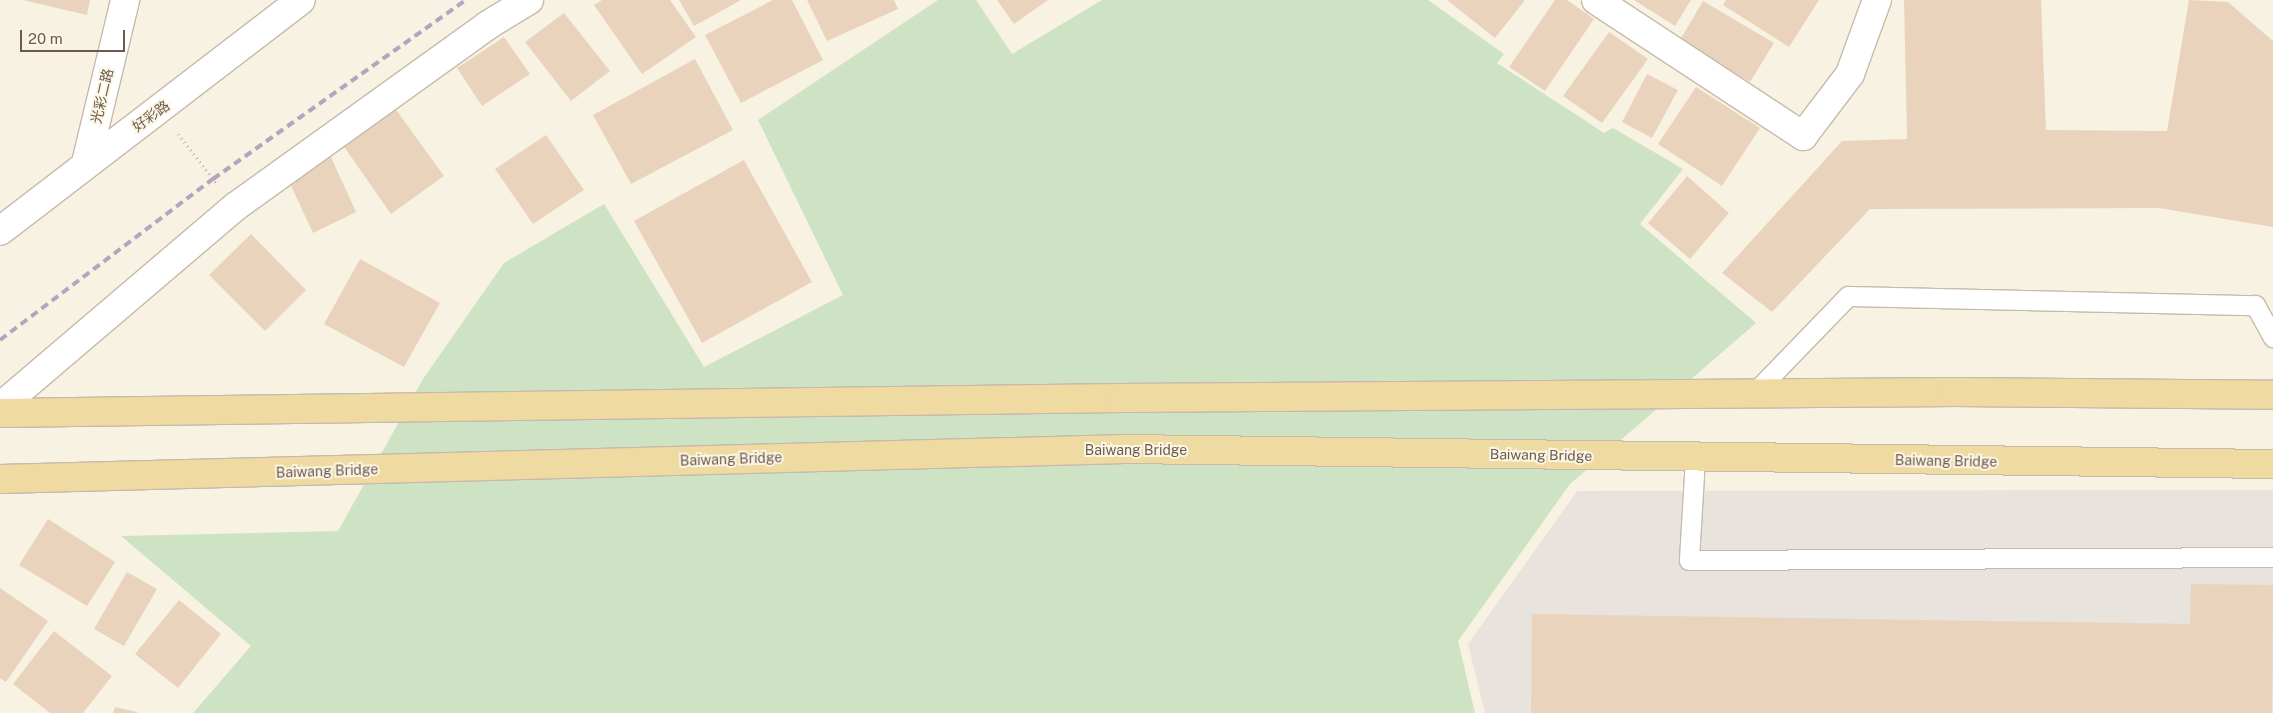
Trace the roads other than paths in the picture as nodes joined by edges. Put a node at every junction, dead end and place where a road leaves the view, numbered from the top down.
1 (125, 0) edge
2 (301, 0) edge
3 (529, 0) edge
4 (1596, 0) edge
5 (1877, 0) edge
6 (86, 163) junction
7 (7, 220) edge
8 (2273, 337) edge
9 (1754, 393) junction
10 (2273, 395) edge
11 (0, 407) edge
12 (0, 413) edge
13 (1695, 458) junction
14 (2273, 464) edge
15 (0, 480) edge
16 (2273, 557) edge

1 - 6 street, 光彩二路
2 - 6 street, 好彩路
3 - 11 street
4 - 5 street
6 - 7 street, 好彩路
8 - 9 lane
9 - 10 main road
9 - 12 main road
13 - 14 main road, Baiwang Bridge
13 - 15 main road, Baiwang Bridge
13 - 16 lane

